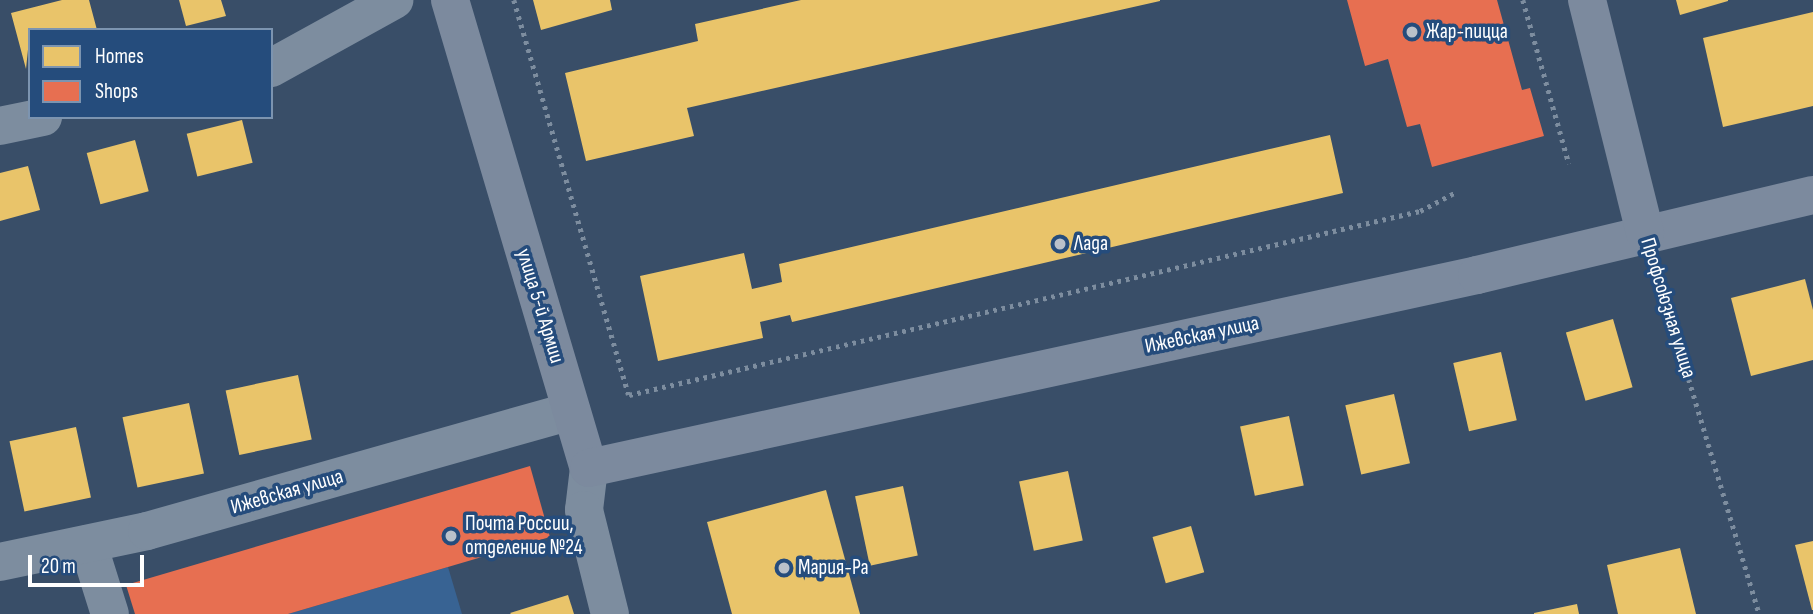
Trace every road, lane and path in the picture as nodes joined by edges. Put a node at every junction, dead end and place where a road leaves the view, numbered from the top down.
1 (394, 0) edge
2 (450, 0) edge
3 (514, 0) edge
4 (1523, 0) edge
5 (1587, 0) edge
6 (273, 67) edge
7 (33, 119) edge
8 (0, 126) edge
9 (1569, 164) dead end
10 (1456, 192) dead end
11 (1813, 195) edge
12 (1646, 233) junction
13 (571, 411) junction
14 (589, 468) junction
15 (88, 544) junction
16 (0, 562) edge
17 (110, 614) edge
18 (610, 614) edge
19 (1759, 614) edge

1 - 6 street
2 - 13 main road, улица 5-й Армии
3 - 10 path
4 - 9 path
5 - 12 main road, Профсоюзная улица
7 - 8 street
11 - 12 main road, Ижевская улица
12 - 14 main road, Ижевская улица
12 - 19 path, Профсоюзная улица
13 - 14 main road, улица 5-й Армии
13 - 15 street, Ижевская улица
14 - 18 street, улица 5-й Армии
15 - 16 street, Ижевская улица
15 - 17 street

